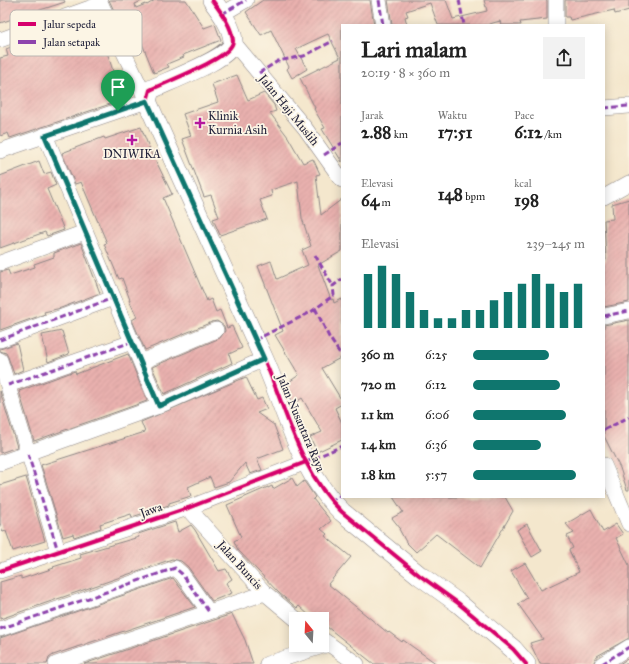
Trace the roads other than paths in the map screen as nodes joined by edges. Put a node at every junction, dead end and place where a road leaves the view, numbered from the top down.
1 (246, 0) edge
2 (379, 0) edge
3 (556, 0) edge
4 (100, 2) edge
5 (217, 7) edge
6 (79, 10) edge
7 (383, 24) edge
8 (556, 24) edge
9 (10, 36) edge
10 (0, 40) edge
11 (233, 42) junction
12 (126, 56) edge
13 (147, 98) junction
14 (629, 106) edge
15 (605, 108) edge
16 (45, 136) junction
17 (0, 151) edge
18 (341, 179) edge
19 (629, 183) edge
20 (605, 196) edge
21 (85, 232) junction
22 (0, 263) edge
23 (113, 298) junction
24 (629, 311) edge
25 (605, 316) edge
26 (216, 330) dead end
27 (0, 340) edge
28 (132, 342) junction
29 (264, 359) junction
30 (0, 360) edge
31 (141, 362) junction
32 (8, 385) junction
33 (159, 406) junction
34 (28, 454) junction
35 (306, 462) junction
36 (0, 463) edge
37 (605, 467) edge
38 (336, 498) edge
39 (188, 508) junction
40 (629, 524) edge
41 (58, 551) junction
42 (1, 566) edge
43 (265, 594) junction
44 (209, 612) junction
45 (289, 613) edge
46 (0, 629) edge
47 (329, 644) edge
48 (629, 647) edge
49 (300, 652) edge
50 (56, 664) edge
51 (268, 664) edge
52 (357, 664) edge
53 (526, 664) edge
54 (602, 664) edge

1 - 5 street
2 - 7 street
3 - 8 street
4 - 6 street
5 - 11 street
9 - 10 street
11 - 13 street
11 - 18 street, Jalan Haji Muslih
12 - 13 street
13 - 16 street
13 - 29 street, Jalan Nusantara Raya
14 - 15 street
16 - 17 street
16 - 21 street
19 - 20 street
21 - 22 street
21 - 23 street
23 - 27 street
23 - 28 street
24 - 25 street
26 - 31 street
28 - 31 street
28 - 32 street
29 - 33 street
29 - 35 street, Jalan Nusantara Raya
30 - 32 street
31 - 33 street
32 - 34 street
33 - 34 street
34 - 36 street
34 - 41 street
35 - 38 street, Jalan Nusantara Raya
35 - 39 street, Jawa
37 - 40 street
38 - 53 street, Jalan Nusantara Raya
39 - 41 street, Jawa
39 - 43 street, Jalan Buncis
41 - 42 street, Jawa
43 - 44 street
43 - 45 street, Jalan Buncis
44 - 46 street
44 - 50 street
47 - 52 street
48 - 54 street
49 - 51 street

